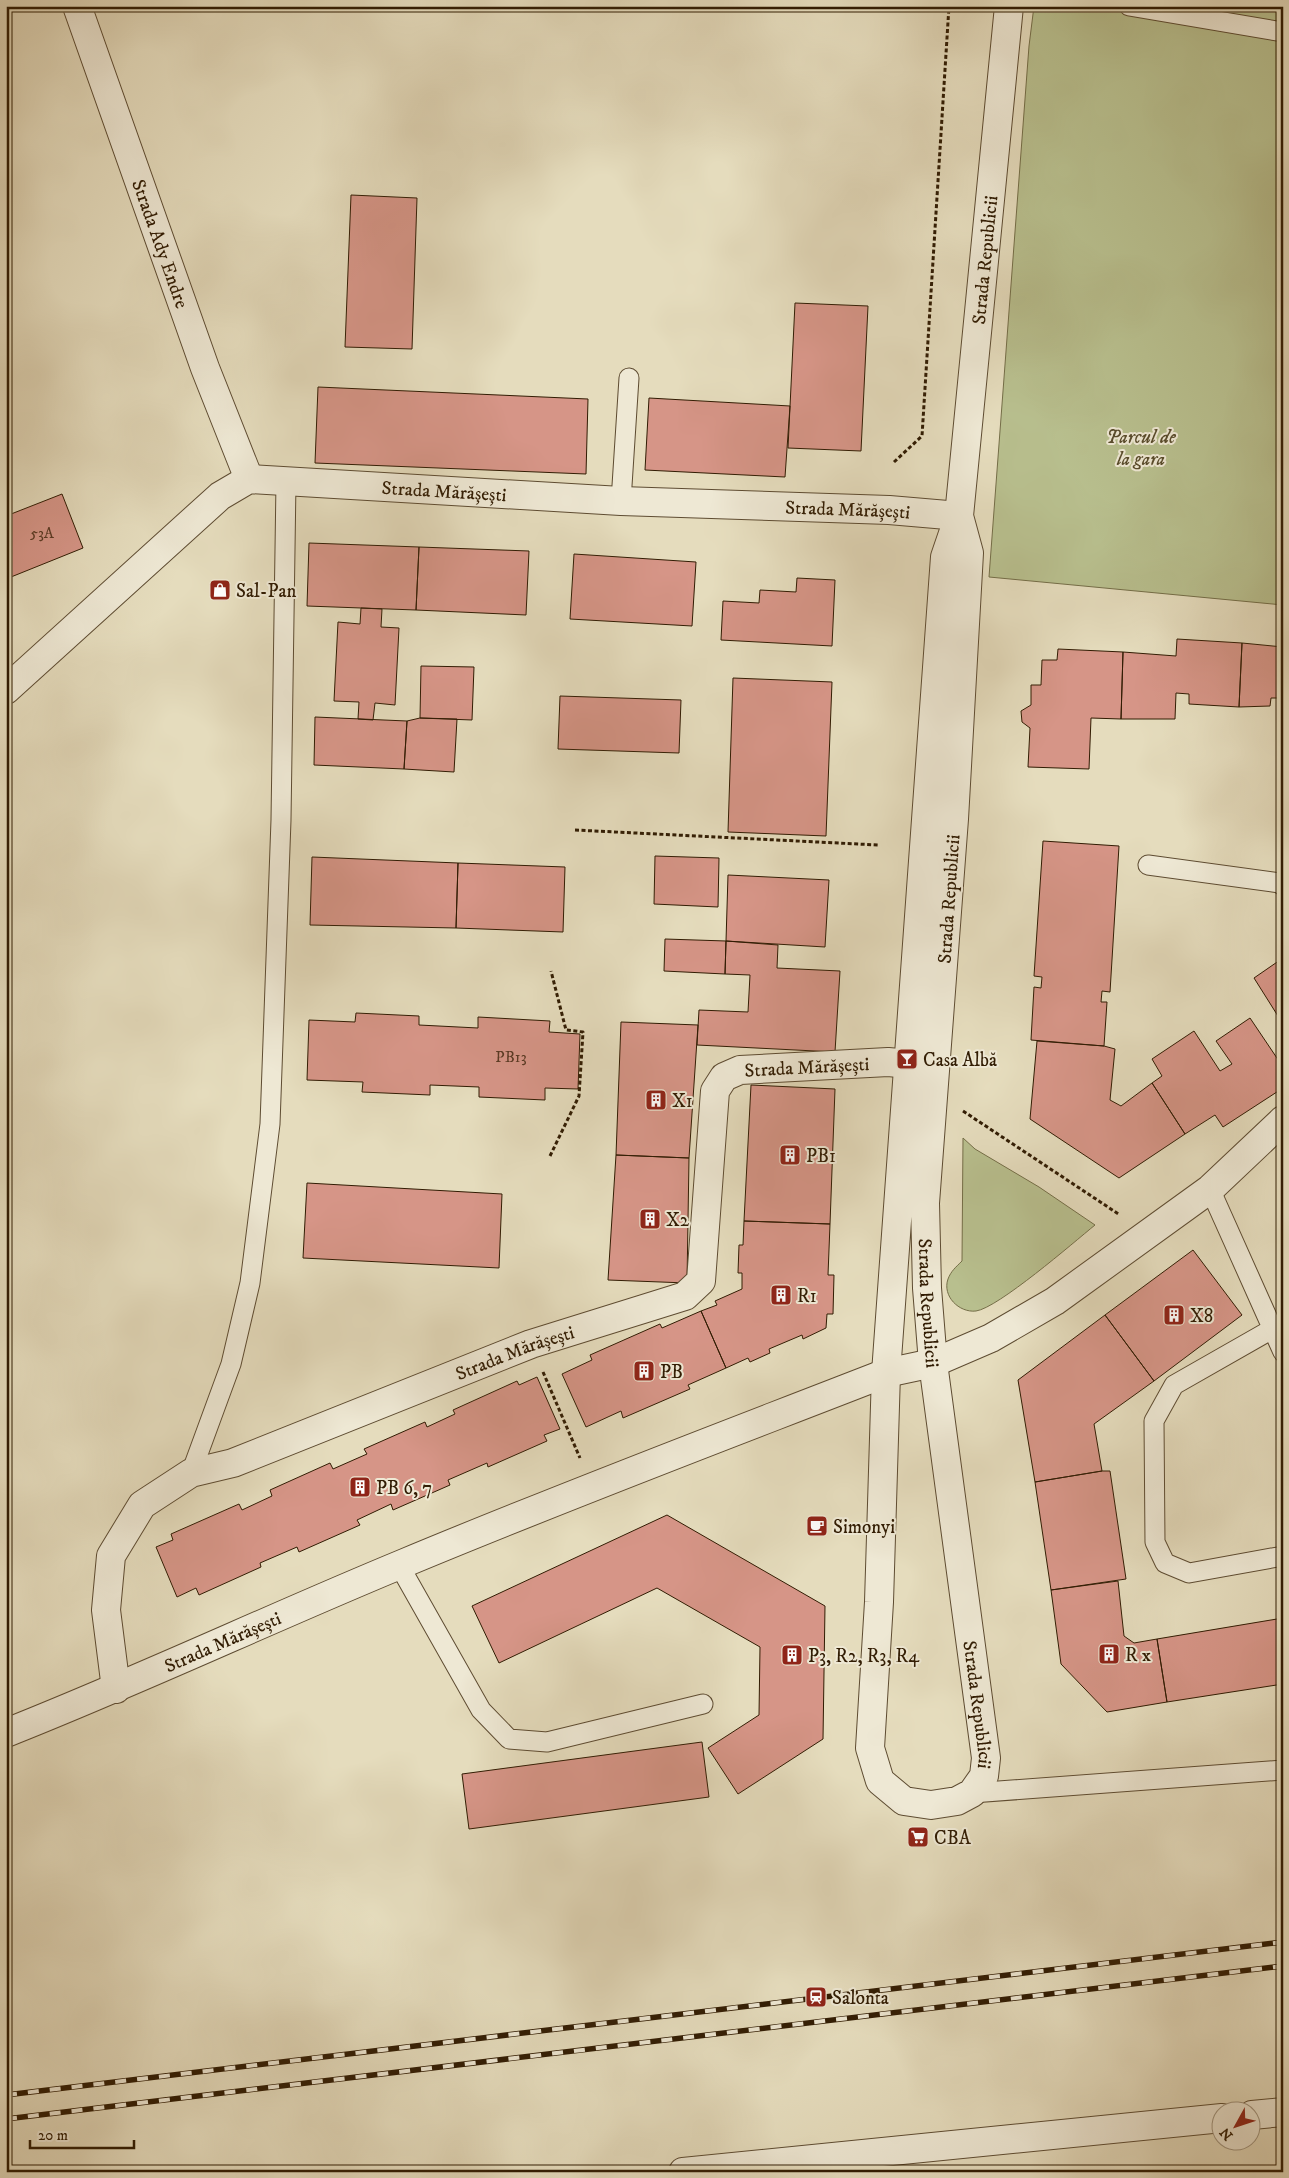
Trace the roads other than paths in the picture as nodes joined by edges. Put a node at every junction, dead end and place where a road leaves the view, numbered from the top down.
1 (77, 6) edge
2 (1009, 6) edge
3 (1129, 6) edge
4 (1283, 32) edge
5 (629, 378) dead end
6 (249, 479) junction
7 (286, 482) junction
8 (622, 501) junction
9 (959, 516) junction
10 (6, 690) edge
11 (1148, 865) dead end
12 (1283, 886) edge
13 (910, 1064) junction
14 (1283, 1120) edge
15 (1210, 1188) junction
16 (1274, 1328) junction
17 (1283, 1352) edge
18 (933, 1363) junction
19 (886, 1373) junction
20 (190, 1473) junction
21 (1283, 1556) edge
22 (399, 1565) junction
23 (116, 1689) junction
24 (703, 1704) dead end
25 (6, 1733) edge
26 (1283, 1770) edge
27 (972, 1793) junction
28 (1283, 2112) edge
29 (1262, 2114) edge
30 (1212, 2119) edge
31 (683, 2172) edge

1 - 6 street, Strada Ady Endre
2 - 9 street, Strada Republicii
3 - 4 lane
5 - 8 lane
6 - 7 street, Strada Mărășești
6 - 10 street
7 - 8 street, Strada Mărășești
7 - 20 lane
8 - 9 street, Strada Mărășești
9 - 13 street, Strada Republicii
9 - 18 street, Strada Republicii
11 - 12 lane
13 - 19 street, Strada Republicii
13 - 20 street, Strada Mărășești
14 - 15 street, Strada Mărășești
15 - 16 lane
15 - 18 street, Strada Mărășești
16 - 17 lane
16 - 21 lane
18 - 19 street, Strada Mărășești
18 - 27 street, Strada Republicii
19 - 22 street, Strada Mărășești
19 - 27 street, Strada Republicii
20 - 23 street, Strada Mărășești
22 - 23 street, Strada Mărășești
22 - 24 lane
23 - 25 street, Strada Mărășești
26 - 27 lane
28 - 29 street
30 - 31 street

